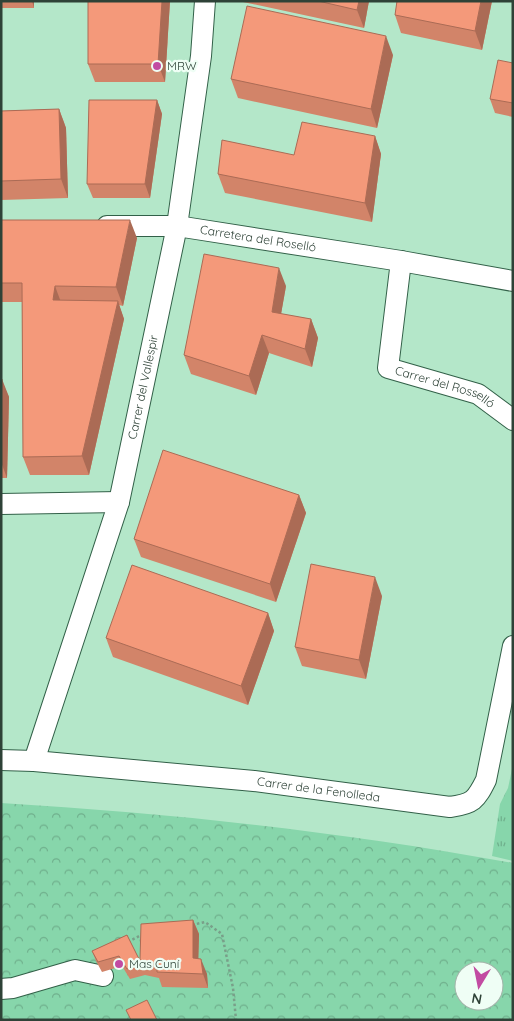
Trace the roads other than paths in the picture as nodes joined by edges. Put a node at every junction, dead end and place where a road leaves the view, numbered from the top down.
1 (205, 1) edge
2 (88, 226) edge
3 (177, 226) junction
4 (401, 261) junction
5 (513, 281) edge
6 (513, 420) edge
7 (119, 502) junction
8 (1, 504) edge
9 (513, 646) edge
10 (1, 760) edge
11 (34, 761) junction
12 (103, 976) dead end
13 (1, 989) edge

1 - 3 street, Carrer del Vallespir
2 - 3 street, Carretera del Roselló
3 - 4 street, Carretera del Roselló
3 - 7 street, Carrer del Vallespir
4 - 5 street, Carretera del Roselló
4 - 6 street, Carrer del Rosselló
7 - 8 street
7 - 11 street, Carrer del Vallespir
9 - 11 street, Carrer de la Fenolleda
10 - 11 street, Carrer de la Fenolleda
12 - 13 street

